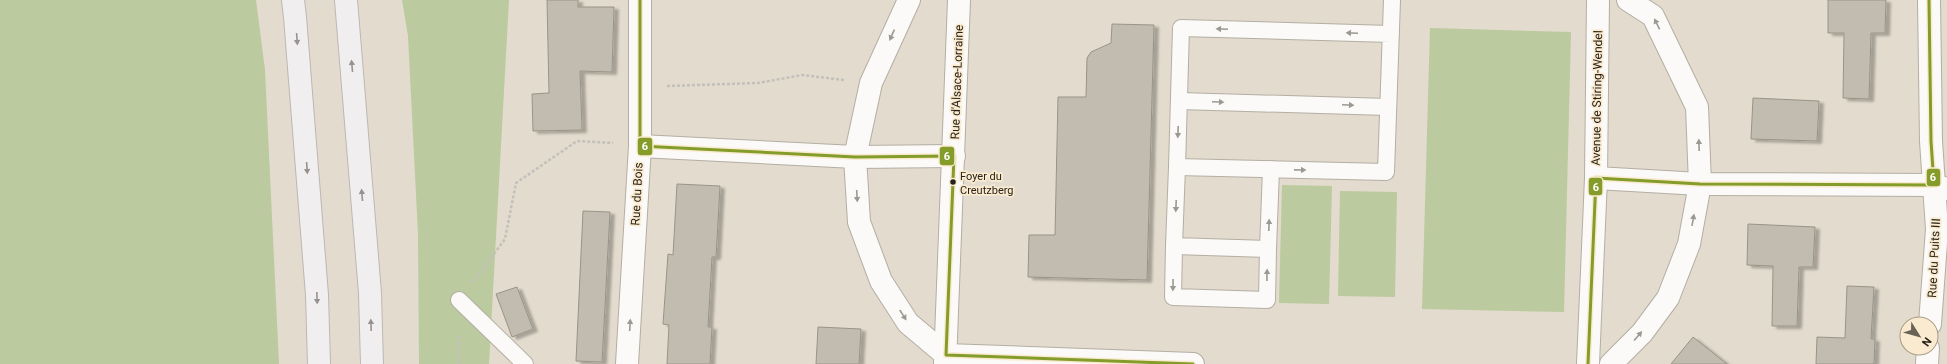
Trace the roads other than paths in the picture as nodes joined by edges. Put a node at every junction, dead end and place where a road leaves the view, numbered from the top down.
1 (293, 0) edge
2 (346, 0) edge
3 (640, 0) edge
4 (909, 0) edge
5 (959, 0) edge
6 (1392, 0) edge
7 (1598, 0) edge
8 (1628, 0) edge
9 (1930, 0) edge
10 (1391, 34) junction
11 (1179, 100) junction
12 (1388, 106) junction
13 (640, 146) junction
14 (954, 156) junction
15 (855, 157) junction
16 (1177, 167) junction
17 (1271, 169) junction
18 (1596, 178) junction
19 (1700, 184) junction
20 (1941, 187) edge
21 (1174, 246) junction
22 (1268, 249) junction
23 (460, 300) road end
24 (1931, 316) edge
25 (945, 360) edge
26 (319, 364) edge
27 (372, 364) edge
28 (526, 364) edge
29 (627, 364) edge
30 (1193, 364) edge
31 (1588, 364) edge
32 (1611, 364) edge

1 -> 26 highway
27 -> 2 highway
3 - 13 street, Rue du Bois
4 -> 15 street
5 - 14 street, Rue d'Alsace-Lorraine
6 - 10 lane
7 - 18 street, Avenue de Stiring-Wendel
19 -> 8 street
9 - 20 street, Rue du Puits III
10 -> 11 lane
10 - 12 lane
11 -> 12 lane
11 -> 16 lane
17 -> 12 lane
13 - 15 street
29 -> 13 street, Rue du Bois
14 - 15 street
14 - 25 street, Rue d'Alsace-Lorraine
15 -> 25 street
16 - 17 lane
16 -> 21 lane
22 -> 17 lane
18 - 19 street
18 - 31 street, Avenue de Stiring-Wendel
19 - 20 street
32 -> 19 street
20 - 24 street, Rue du Puits III
21 - 22 lane
21 -> 22 lane
23 - 28 lane
25 - 30 street

